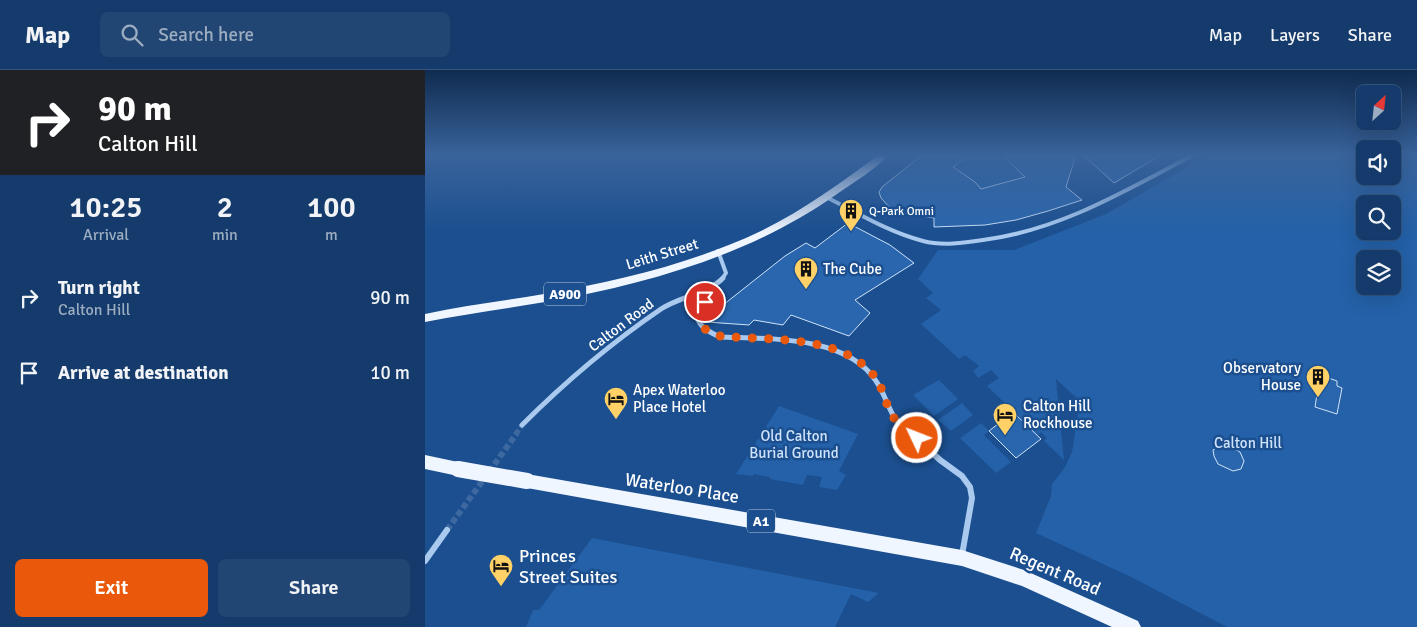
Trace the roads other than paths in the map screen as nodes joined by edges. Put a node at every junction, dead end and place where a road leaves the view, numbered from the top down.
1 (848, 181) edge
2 (1145, 181) edge
3 (826, 197) junction
4 (718, 251) junction
5 (704, 289) junction
6 (425, 318) edge
7 (522, 425) tunnel mouth
8 (425, 462) edge
9 (447, 530) tunnel mouth
10 (962, 558) junction
11 (425, 561) edge
12 (1132, 627) edge

1 - 3 main road, Leith Street / A900
2 - 3 street
3 - 4 main road, Leith Street / A900
4 - 5 street, Calton Road
4 - 6 main road, Leith Street / A900
5 - 7 street, Calton Road
5 - 10 street
8 - 10 main road, Waterloo Place / A1, bridge
9 - 11 street
10 - 12 main road, Regent Road / A1

